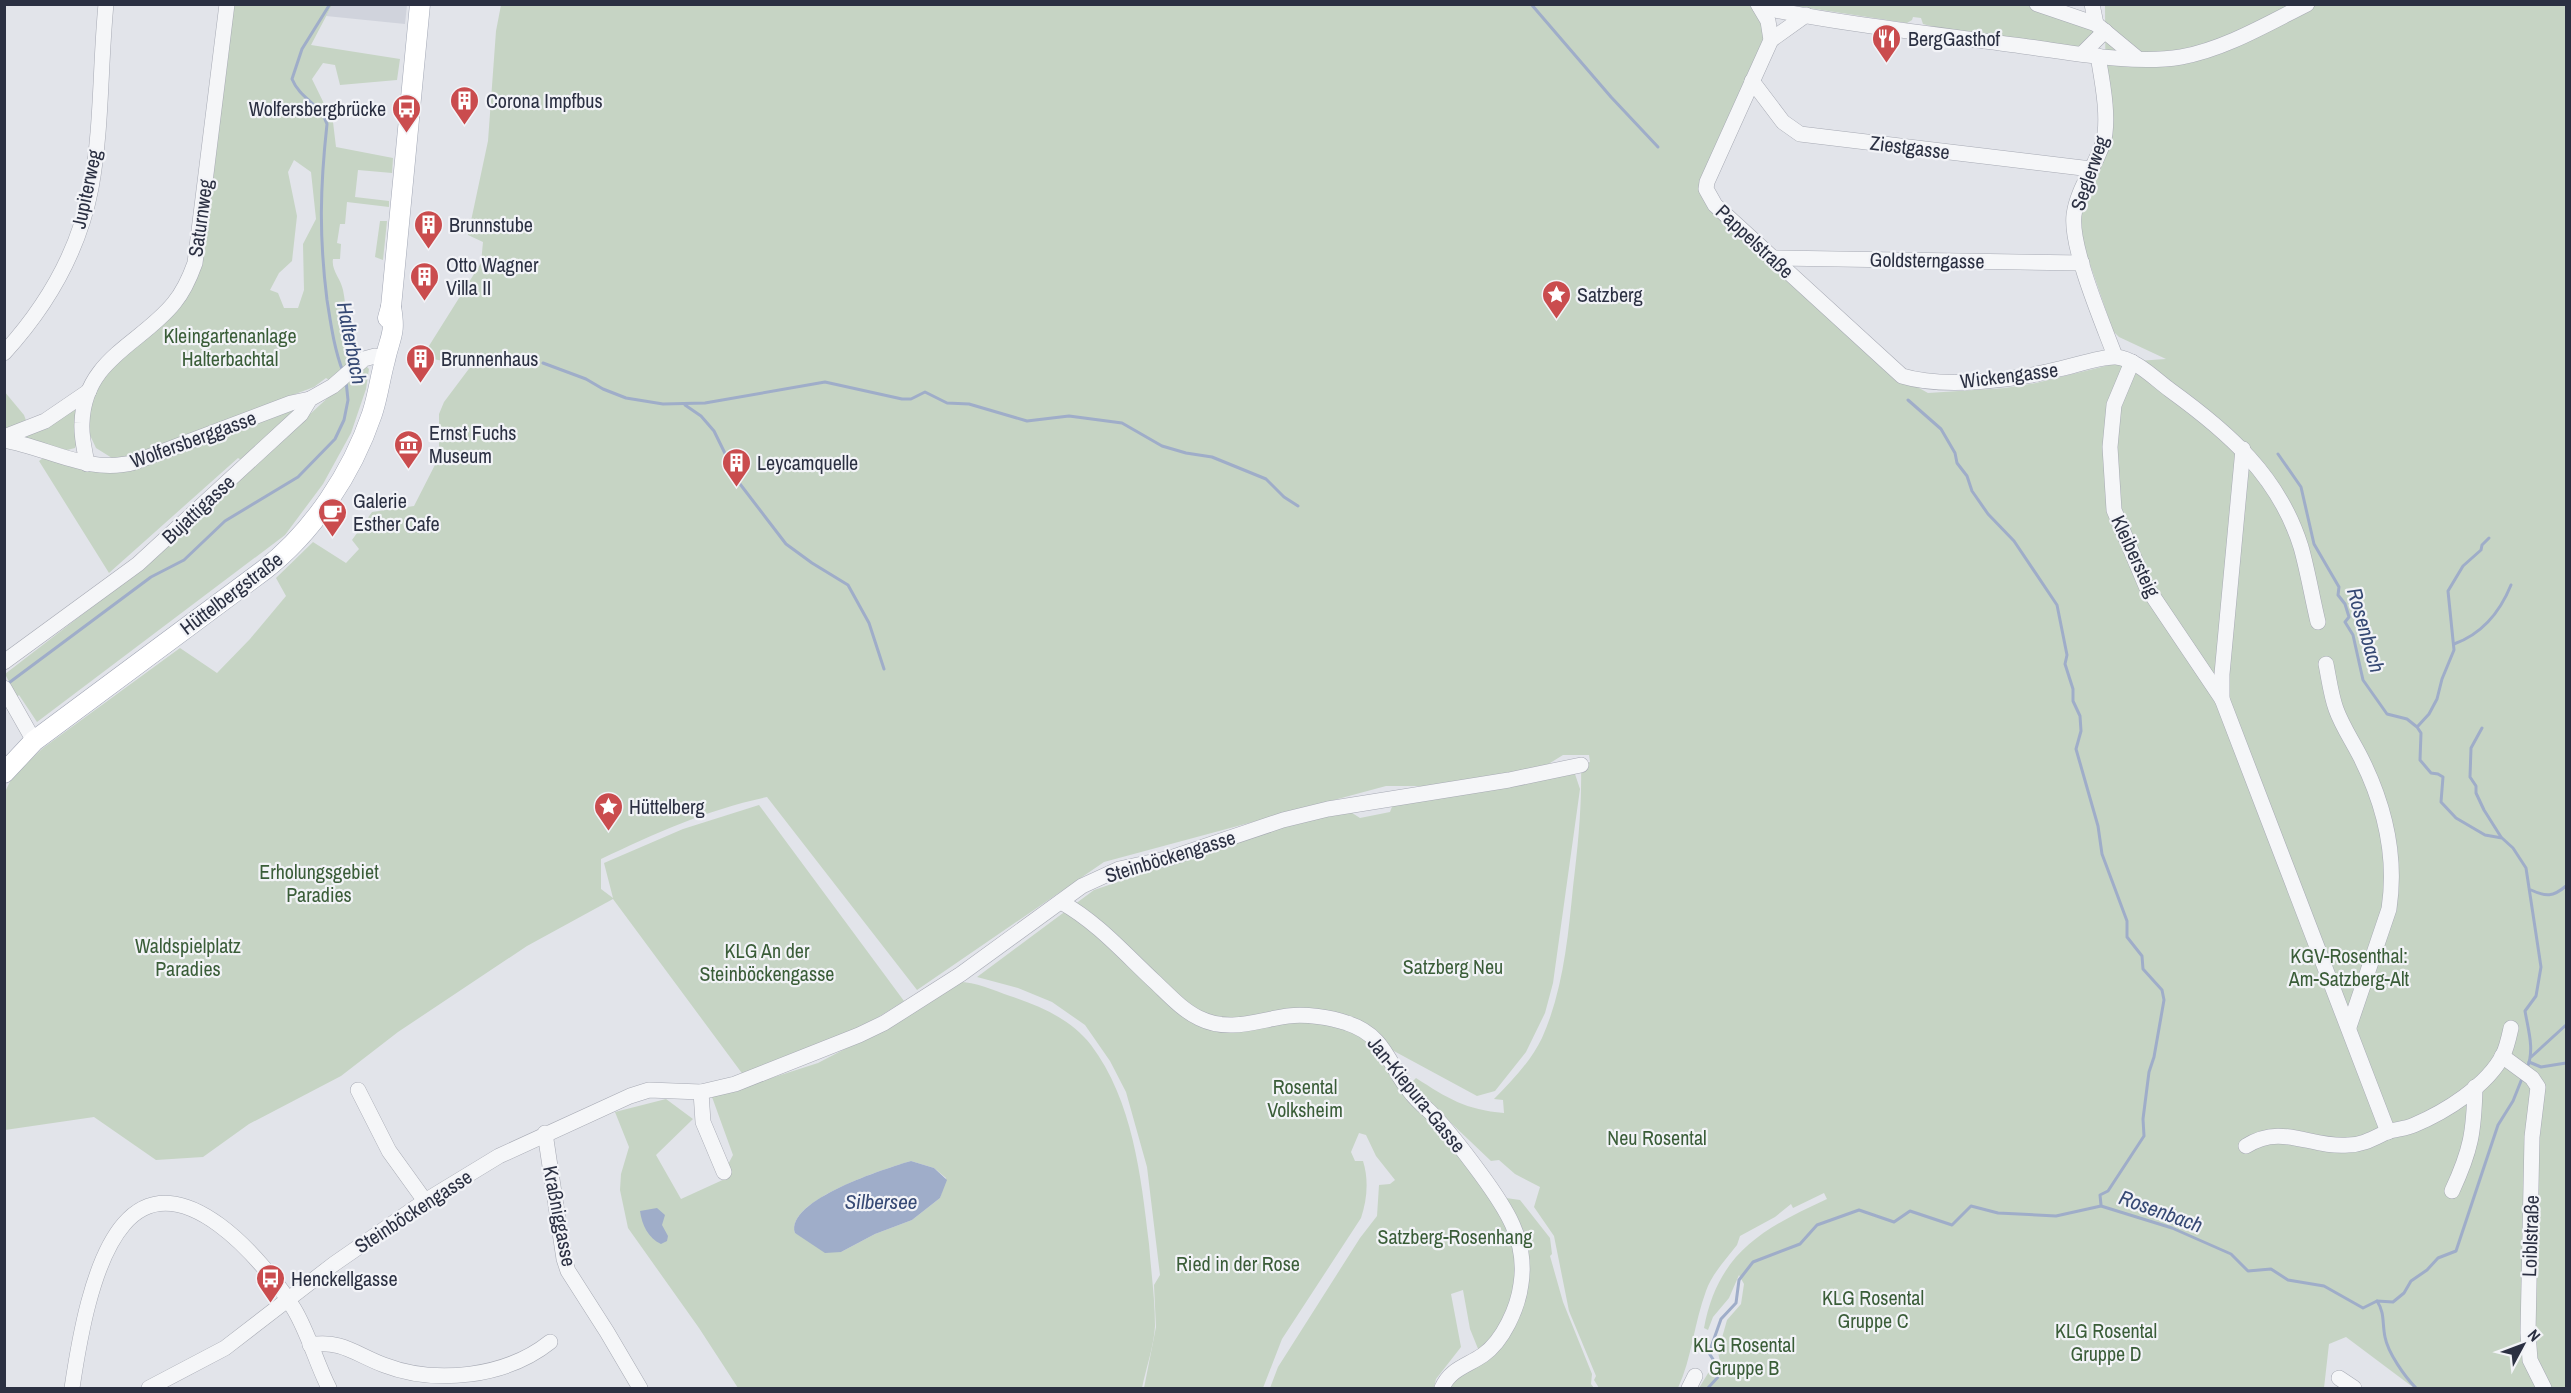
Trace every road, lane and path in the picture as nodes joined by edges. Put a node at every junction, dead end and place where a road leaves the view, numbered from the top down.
1 (106, 4) edge
2 (227, 4) edge
3 (420, 4) edge
4 (2037, 4) edge
5 (2092, 4) edge
6 (2307, 4) edge
7 (1759, 6) edge
8 (1806, 15) junction
9 (2101, 28) junction
10 (1771, 40) junction
11 (2082, 54) junction
12 (2098, 56) junction
13 (2137, 58) junction
14 (1752, 81) junction
15 (2091, 169) junction
16 (1773, 258) junction
17 (2082, 263) junction
18 (4, 353) edge
19 (2115, 357) junction
20 (385, 358) junction
21 (2132, 362) junction
22 (1902, 376) joint
23 (89, 392) junction
24 (310, 399) junction
25 (4, 438) edge
26 (2243, 449) junction
27 (87, 464) junction
28 (2318, 622) dead end
29 (4, 662) edge
30 (2326, 664) dead end
31 (7, 693) edge
32 (2222, 699) junction
33 (34, 741) junction
34 (1581, 765) dead end
35 (4, 773) edge
36 (1061, 902) junction
37 (2349, 1027) junction
38 (2511, 1028) dead end
39 (2506, 1058) junction
40 (2475, 1087) junction
41 (358, 1090) dead end
42 (701, 1092) junction
43 (2388, 1132) junction
44 (545, 1133) junction
45 (2246, 1146) dead end
46 (724, 1172) dead end
47 (2452, 1191) dead end
48 (425, 1201) junction
49 (288, 1300) junction
50 (550, 1342) dead end
51 (310, 1345) junction
52 (2339, 1378) dead end
53 (72, 1389) edge
54 (149, 1389) edge
55 (328, 1389) edge
56 (640, 1389) edge
57 (1442, 1389) edge
58 (2354, 1389) edge
59 (2544, 1389) edge

1 - 18 street, Jupiterweg
2 - 23 street, Saturnweg
3 - 20 main road, Hüttelbergstraße
4 - 9 street
5 - 9 street
6 - 13 street
7 - 8 street
7 - 10 street
8 - 10 street, Pappelstraße
8 - 11 street
9 - 11 street
9 - 13 street
10 - 14 street, Pappelstraße
11 - 12 street
12 - 13 street
12 - 15 street, Seglerweg
14 - 15 street, Ziestgasse
14 - 16 street, Pappelstraße
15 - 17 street, Seglerweg
16 - 17 street, Goldsterngasse
16 - 22 street, Pappelstraße
17 - 19 street, Seglerweg
19 - 21 street
19 - 22 street, Wickengasse
20 - 24 street, Bujattigasse
20 - 33 main road, Hüttelbergstraße
21 - 26 street
21 - 32 street, Kleibersteig
23 - 25 street, Saturnweg
23 - 27 street, Saturnweg
24 - 27 street, Wolfersberggasse
24 - 29 street, Bujattigasse
25 - 27 street, Wolfersberggasse
26 - 28 street
26 - 32 street
30 - 37 street
31 - 33 street
32 - 37 street
33 - 35 main road, Hüttelbergstraße
34 - 36 street, Steinböckengasse
36 - 42 street, Steinböckengasse
36 - 57 street, Jan-Kiepura-Gasse
37 - 43 street
38 - 39 street
39 - 40 street
39 - 59 street, Loiblstraße
40 - 43 street
40 - 47 street
41 - 48 street
42 - 44 street, Steinböckengasse
42 - 46 street
43 - 45 street
44 - 48 street, Steinböckengasse
44 - 56 street, Kraßniggasse
48 - 49 street, Steinböckengasse
49 - 51 street
49 - 53 street
49 - 54 street, Steinböckengasse
50 - 51 street
51 - 55 street
52 - 58 street

